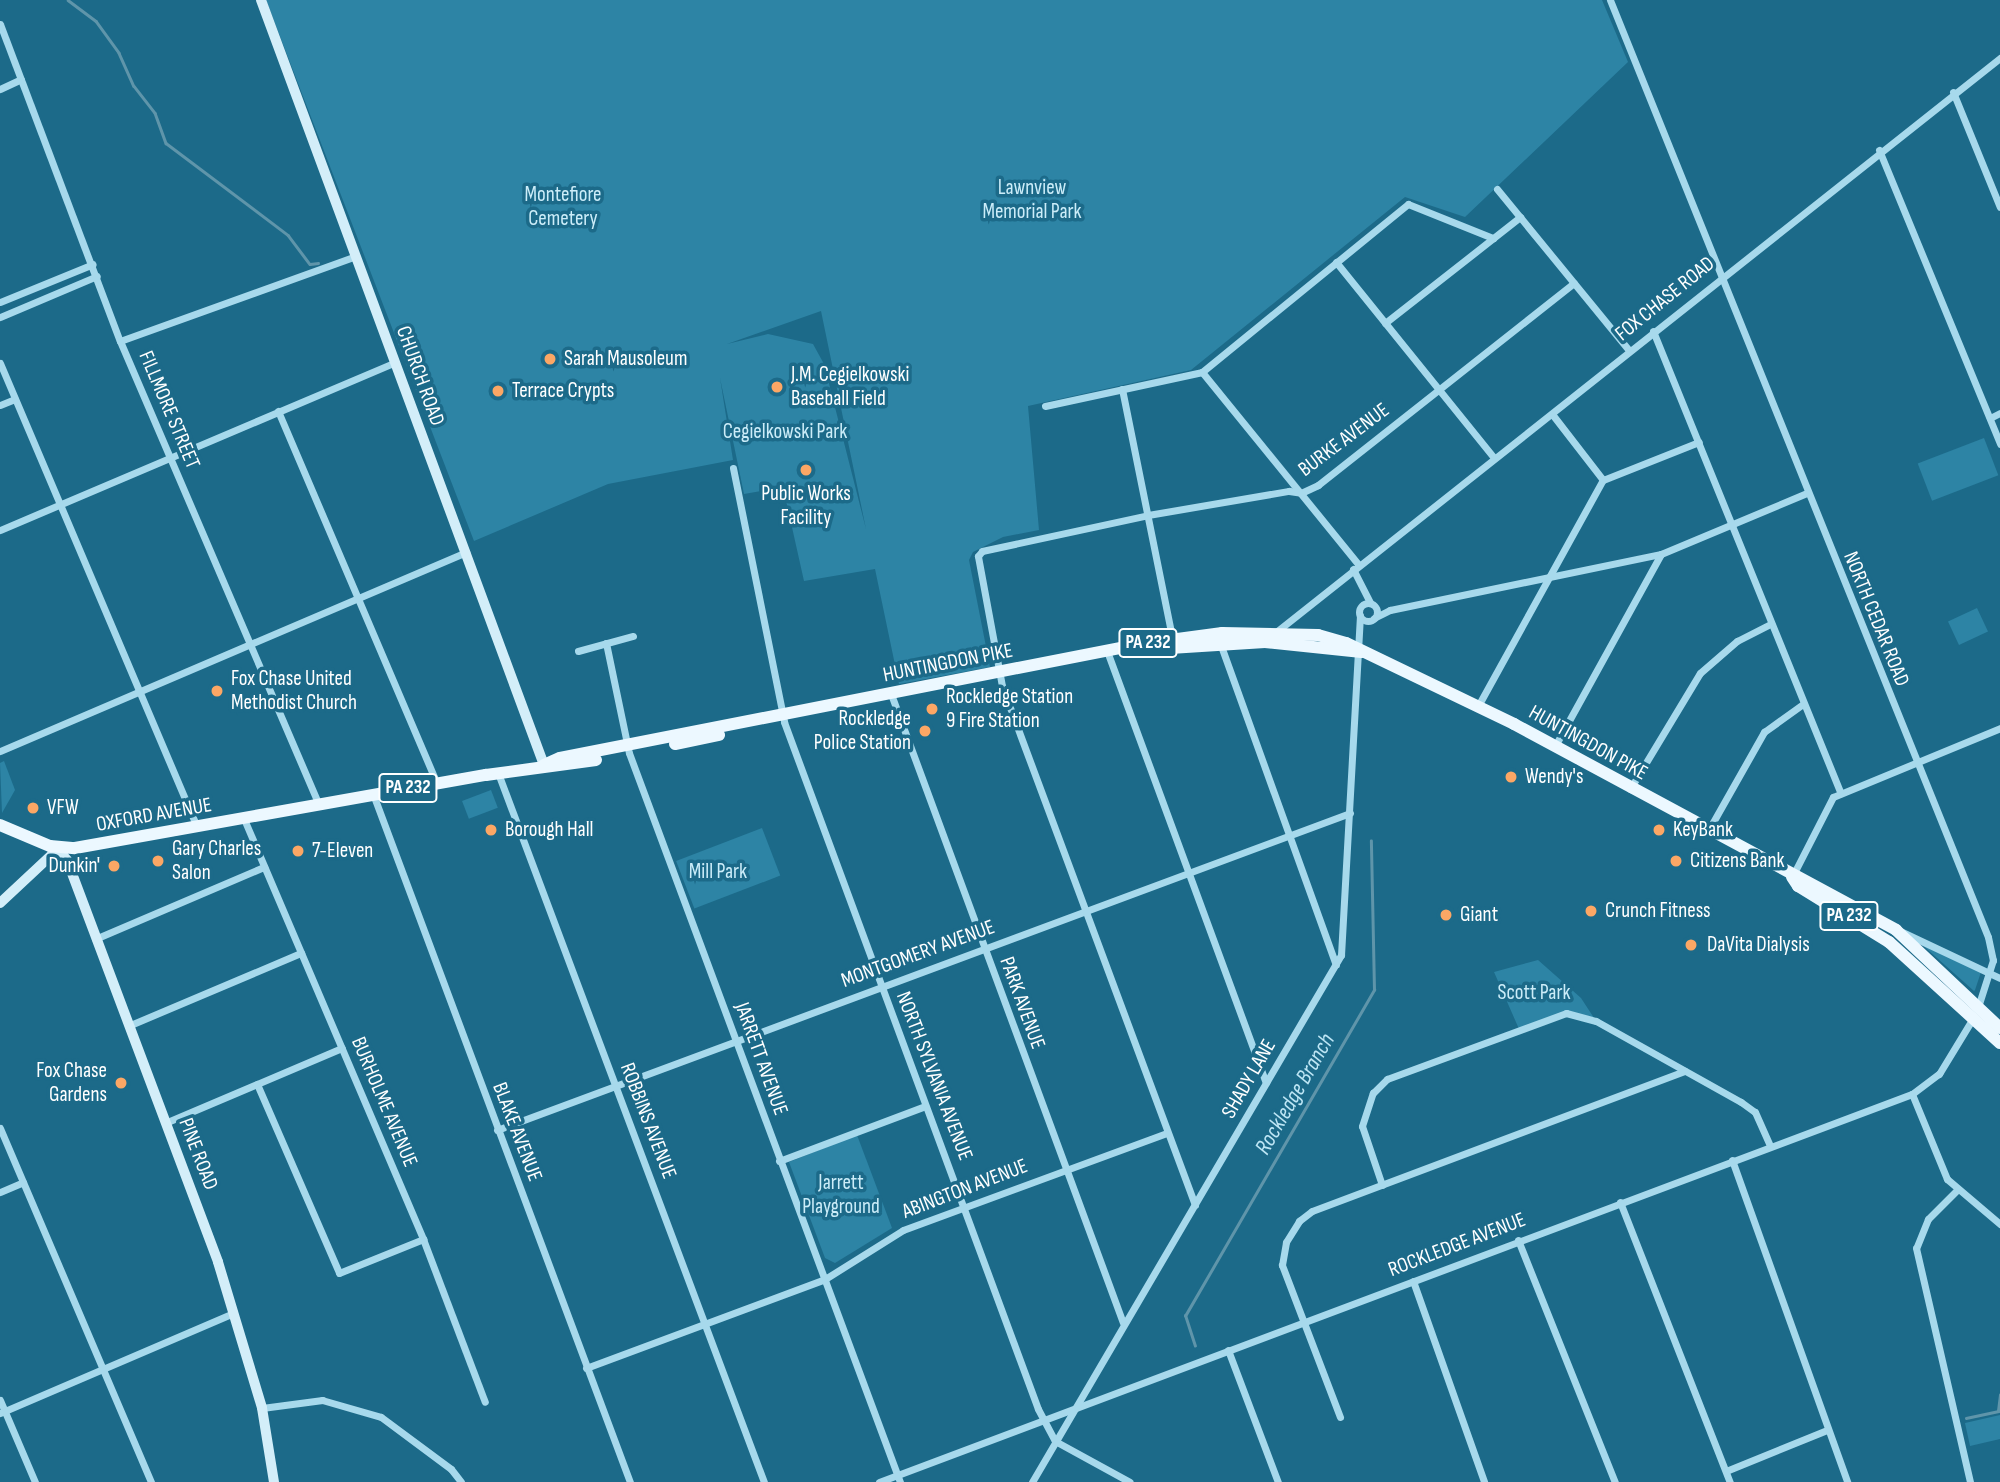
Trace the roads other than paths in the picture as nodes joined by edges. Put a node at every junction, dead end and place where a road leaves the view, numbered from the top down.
1 (261, 0) edge
2 (1610, 0) edge
3 (0, 24) edge
4 (2000, 58) edge
5 (21, 79) junction
6 (0, 89) edge
7 (1953, 92) junction
8 (1879, 150) junction
9 (1497, 189) dead end
10 (2000, 207) edge
11 (1520, 217) junction
12 (1493, 238) junction
13 (356, 256) junction
14 (1336, 262) junction
15 (93, 264) junction
16 (97, 276) junction
17 (1721, 277) junction
18 (1574, 283) junction
19 (0, 302) edge
20 (0, 317) edge
21 (1385, 323) junction
22 (1653, 331) junction
23 (120, 341) junction
24 (1629, 351) junction
25 (395, 362) junction
26 (0, 363) edge
27 (1202, 372) junction
28 (1122, 389) junction
29 (1439, 390) junction
30 (15, 399) junction
31 (0, 405) edge
32 (1045, 406) dead end
33 (278, 411) junction
34 (2000, 413) edge
35 (1552, 414) junction
36 (1990, 418) junction
37 (1699, 442) junction
38 (2000, 444) edge
39 (1494, 458) junction
40 (171, 459) junction
41 (733, 468) dead end
42 (1604, 480) junction
43 (1301, 493) junction
44 (1807, 494) junction
45 (60, 504) junction
46 (1148, 516) junction
47 (1731, 524) junction
48 (0, 530) edge
49 (466, 552) junction
50 (1661, 554) junction
51 (1356, 567) junction
52 (1552, 575) junction
53 (1359, 583) junction
54 (359, 599) junction
55 (1370, 603) junction
56 (1360, 612) junction
57 (1372, 619) junction
58 (1771, 624) junction
59 (1276, 632) junction
60 (1361, 635) junction
61 (633, 636) dead end
62 (1220, 642) junction
63 (606, 643) junction
64 (1173, 643) junction
65 (250, 645) junction
66 (578, 651) dead end
67 (1361, 652) junction
68 (1108, 654) junction
69 (999, 676) junction
70 (139, 692) junction
71 (892, 698) junction
72 (1803, 704) junction
73 (1478, 706) junction
74 (784, 719) junction
75 (2000, 728) edge
76 (1556, 746) junction
77 (628, 749) junction
78 (0, 751) edge
79 (1914, 762) junction
80 (544, 765) junction
81 (498, 773) junction
82 (437, 783) junction
83 (1630, 789) junction
84 (1841, 793) junction
85 (373, 794) junction
86 (318, 805) junction
87 (1350, 813) junction
88 (244, 819) junction
89 (0, 825) edge
90 (197, 827) junction
91 (1707, 831) junction
92 (1289, 836) junction
93 (58, 849) junction
94 (264, 867) junction
95 (1187, 874) junction
96 (1792, 877) junction
97 (0, 903) edge
98 (1086, 912) junction
99 (1896, 930) junction
100 (95, 939) junction
101 (984, 949) junction
102 (302, 953) junction
103 (1336, 965) junction
104 (1991, 974) junction
105 (2000, 978) edge
106 (881, 986) junction
107 (1975, 1012) junction
108 (128, 1026) junction
109 (2000, 1028) edge
110 (736, 1041) junction
111 (2000, 1043) edge
112 (342, 1048) junction
113 (1685, 1071) junction
114 (1266, 1083) junction
115 (257, 1084) junction
116 (617, 1086) junction
117 (1912, 1094) junction
118 (925, 1106) junction
119 (165, 1123) junction
120 (0, 1128) edge
121 (498, 1130) junction
122 (1167, 1133) junction
123 (1770, 1145) junction
124 (1732, 1160) junction
125 (779, 1161) junction
126 (1065, 1170) junction
127 (23, 1182) junction
128 (1382, 1185) junction
129 (1957, 1190) junction
130 (0, 1192) edge
131 (1619, 1202) junction
132 (1195, 1205) junction
133 (964, 1208) junction
134 (2000, 1224) edge
135 (423, 1239) junction
136 (1518, 1240) junction
137 (825, 1279) junction
138 (1413, 1281) junction
139 (233, 1313) junction
140 (1303, 1321) junction
141 (1123, 1323) junction
142 (706, 1324) junction
143 (1228, 1350) junction
144 (586, 1368) junction
145 (103, 1369) junction
146 (0, 1400) edge
147 (485, 1402) dead end
148 (1074, 1407) junction
149 (262, 1408) junction
150 (2, 1412) edge
151 (1340, 1417) dead end
152 (1042, 1420) junction
153 (1827, 1430) junction
154 (1055, 1441) junction
155 (1726, 1471) junction
156 (899, 1479) edge
157 (461, 1481) edge
158 (35, 1482) edge
159 (151, 1482) edge
160 (274, 1482) edge
161 (630, 1482) edge
162 (764, 1482) edge
163 (878, 1482) edge
164 (1032, 1482) edge
165 (1130, 1482) edge
166 (1278, 1482) edge
167 (1485, 1482) edge
168 (1615, 1482) edge
169 (1730, 1482) edge
170 (1847, 1482) edge
171 (1970, 1482) edge

1 - 13 street, CHURCH ROAD
2 - 17 street, NORTH CEDAR ROAD
3 - 5 street, FILLMORE STREET
4 - 7 street, FOX CHASE ROAD
5 - 6 street
5 - 15 street, FILLMORE STREET
7 - 8 street, FOX CHASE ROAD
7 - 10 street
8 - 17 street, FOX CHASE ROAD
8 - 36 street
9 - 11 street
11 - 12 street
11 - 18 street
12 - 14 street
12 - 21 street
13 - 23 street
13 - 25 street, CHURCH ROAD
14 - 21 street
14 - 27 street
15 - 16 street, FILLMORE STREET
15 - 19 street
16 - 20 street
16 - 23 street, FILLMORE STREET
17 - 22 street, FOX CHASE ROAD
17 - 44 street, NORTH CEDAR ROAD
18 - 24 street
18 - 29 street, BURKE AVENUE
21 - 29 street
22 - 24 street, FOX CHASE ROAD
22 - 37 street
23 - 40 street, FILLMORE STREET
24 - 35 street, FOX CHASE ROAD
25 - 33 street
25 - 49 street, CHURCH ROAD
26 - 30 street
27 - 28 street
27 - 43 street
28 - 32 street
28 - 46 street
29 - 39 street
29 - 43 street, BURKE AVENUE
30 - 31 street
30 - 45 street
33 - 40 street
33 - 54 street
34 - 36 street
35 - 39 street, FOX CHASE ROAD
35 - 42 street
36 - 38 street
37 - 42 street
37 - 47 street
39 - 51 street, FOX CHASE ROAD
40 - 45 street
40 - 65 street, FILLMORE STREET
41 - 74 street, NORTH SYLVANIA AVENUE
42 - 52 street
43 - 46 street, BURKE AVENUE
43 - 51 street
44 - 47 street
44 - 79 street, NORTH CEDAR ROAD
45 - 48 street
45 - 70 street
46 - 64 street
46 - 69 street, BURKE AVENUE
47 - 50 street
47 - 58 street
49 - 54 street
49 - 80 street, CHURCH ROAD
50 - 52 street
50 - 76 street
51 - 53 street
51 - 59 street, FOX CHASE ROAD
52 - 57 street
52 - 73 street
53 - 55 street
53 - 56 street
54 - 65 street
54 - 82 street
55 - 56 street
55 - 57 street
56 - 57 street
56 - 60 street
57 - 60 street
58 - 72 street
58 - 83 street
59 - 64 main road, HUNTINGDON PIKE / PA 232
59 - 67 main road, HUNTINGDON PIKE / PA 232
60 - 67 street
61 - 63 street
62 - 64 main road, HUNTINGDON PIKE / PA 232
62 - 67 main road, HUNTINGDON PIKE / PA 232
62 - 92 street
63 - 66 street
63 - 77 street, JARRETT AVENUE
64 - 68 main road, HUNTINGDON PIKE / PA 232
65 - 70 street
65 - 86 street, FILLMORE STREET
67 - 73 main road, HUNTINGDON PIKE / PA 232
67 - 87 street, SHADY LANE
68 - 69 main road, HUNTINGDON PIKE / PA 232
68 - 95 street
69 - 71 main road, HUNTINGDON PIKE / PA 232
69 - 98 street
70 - 78 street
70 - 90 street
71 - 74 main road, HUNTINGDON PIKE / PA 232
71 - 101 street, PARK AVENUE
72 - 84 street
72 - 91 street
73 - 76 main road, HUNTINGDON PIKE / PA 232
74 - 77 main road, HUNTINGDON PIKE / PA 232
74 - 106 street, NORTH SYLVANIA AVENUE
75 - 79 street
76 - 83 main road, HUNTINGDON PIKE / PA 232
77 - 80 main road, HUNTINGDON PIKE / PA 232
77 - 110 street, JARRETT AVENUE
79 - 84 street
79 - 104 street, NORTH CEDAR ROAD
80 - 81 main road, HUNTINGDON PIKE / PA 232
81 - 82 main road, HUNTINGDON PIKE / PA 232
81 - 116 street, ROBBINS AVENUE
82 - 85 main road, HUNTINGDON PIKE / PA 232
83 - 91 main road, HUNTINGDON PIKE / PA 232
84 - 96 street
85 - 86 main road, HUNTINGDON PIKE / PA 232
85 - 121 street, BLAKE AVENUE
86 - 88 main road, OXFORD AVENUE / PA 232
87 - 92 street, MONTGOMERY AVENUE
87 - 103 street, SHADY LANE
88 - 90 main road, OXFORD AVENUE / PA 232
88 - 94 street, BURHOLME AVENUE
89 - 93 main road
90 - 93 main road, OXFORD AVENUE / PA 232
91 - 96 main road, HUNTINGDON PIKE / PA 232
92 - 95 street, MONTGOMERY AVENUE
92 - 103 street
93 - 97 street
93 - 100 street, PINE ROAD
94 - 100 street
94 - 102 street, BURHOLME AVENUE
95 - 98 street, MONTGOMERY AVENUE
95 - 114 street
96 - 99 main road, HUNTINGDON PIKE / PA 232
96 - 107 main road, HUNTINGDON PIKE / PA 232
98 - 101 street, MONTGOMERY AVENUE
98 - 122 street
99 - 104 street
99 - 107 main road, HUNTINGDON PIKE / PA 232
100 - 108 street, PINE ROAD
101 - 106 street, MONTGOMERY AVENUE
101 - 126 street, PARK AVENUE
102 - 108 street
102 - 112 street, BURHOLME AVENUE
103 - 114 street, SHADY LANE
104 - 105 street
104 - 107 street, ROCKLEDGE AVENUE
106 - 110 street, MONTGOMERY AVENUE
106 - 118 street, NORTH SYLVANIA AVENUE
107 - 109 main road, HUNTINGDON PIKE / PA 232
107 - 111 main road, HUNTINGDON PIKE / PA 232
107 - 117 street, ROCKLEDGE AVENUE
108 - 119 street, PINE ROAD
110 - 116 street, MONTGOMERY AVENUE
110 - 125 street, JARRETT AVENUE
112 - 115 street
112 - 135 street, BURHOLME AVENUE
113 - 123 street
113 - 128 street
113 - 128 street
114 - 132 street, SHADY LANE
115 - 119 street
115 - 135 street
116 - 121 street, MONTGOMERY AVENUE
116 - 142 street, ROBBINS AVENUE
117 - 123 street, ROCKLEDGE AVENUE
117 - 129 street
118 - 125 street
118 - 133 street, NORTH SYLVANIA AVENUE
119 - 139 street, PINE ROAD
120 - 127 street
121 - 144 street, BLAKE AVENUE
122 - 126 street, ABINGTON AVENUE
122 - 132 street
123 - 124 street, ROCKLEDGE AVENUE
124 - 131 street, ROCKLEDGE AVENUE
124 - 153 street
125 - 137 street, JARRETT AVENUE
126 - 133 street, ABINGTON AVENUE
126 - 141 street, PARK AVENUE
127 - 130 street
127 - 145 street
128 - 140 street
129 - 134 street
129 - 171 street
131 - 136 street, ROCKLEDGE AVENUE
131 - 155 street
132 - 141 street, SHADY LANE
133 - 137 street, ABINGTON AVENUE
133 - 152 street, NORTH SYLVANIA AVENUE
135 - 147 street, BURHOLME AVENUE
136 - 138 street, ROCKLEDGE AVENUE
136 - 168 street
137 - 142 street, ABINGTON AVENUE
137 - 156 street, JARRETT AVENUE
138 - 140 street, ROCKLEDGE AVENUE
138 - 167 street
139 - 145 street
139 - 149 street, PINE ROAD
140 - 143 street, ROCKLEDGE AVENUE
140 - 151 street
141 - 148 street, SHADY LANE
142 - 144 street, ABINGTON AVENUE
142 - 162 street, ROBBINS AVENUE
143 - 148 street, ROCKLEDGE AVENUE
143 - 166 street
144 - 161 street, BLAKE AVENUE
145 - 150 street
145 - 159 street
146 - 150 street
148 - 152 street, ROCKLEDGE AVENUE
148 - 154 street, SHADY LANE
149 - 157 street
149 - 160 street, PINE ROAD
150 - 158 street
152 - 154 street, NORTH SYLVANIA AVENUE
152 - 156 street, ROCKLEDGE AVENUE
153 - 155 street
153 - 170 street
154 - 164 street, SHADY LANE
154 - 165 street
155 - 169 street
156 - 163 street, ROCKLEDGE AVENUE

